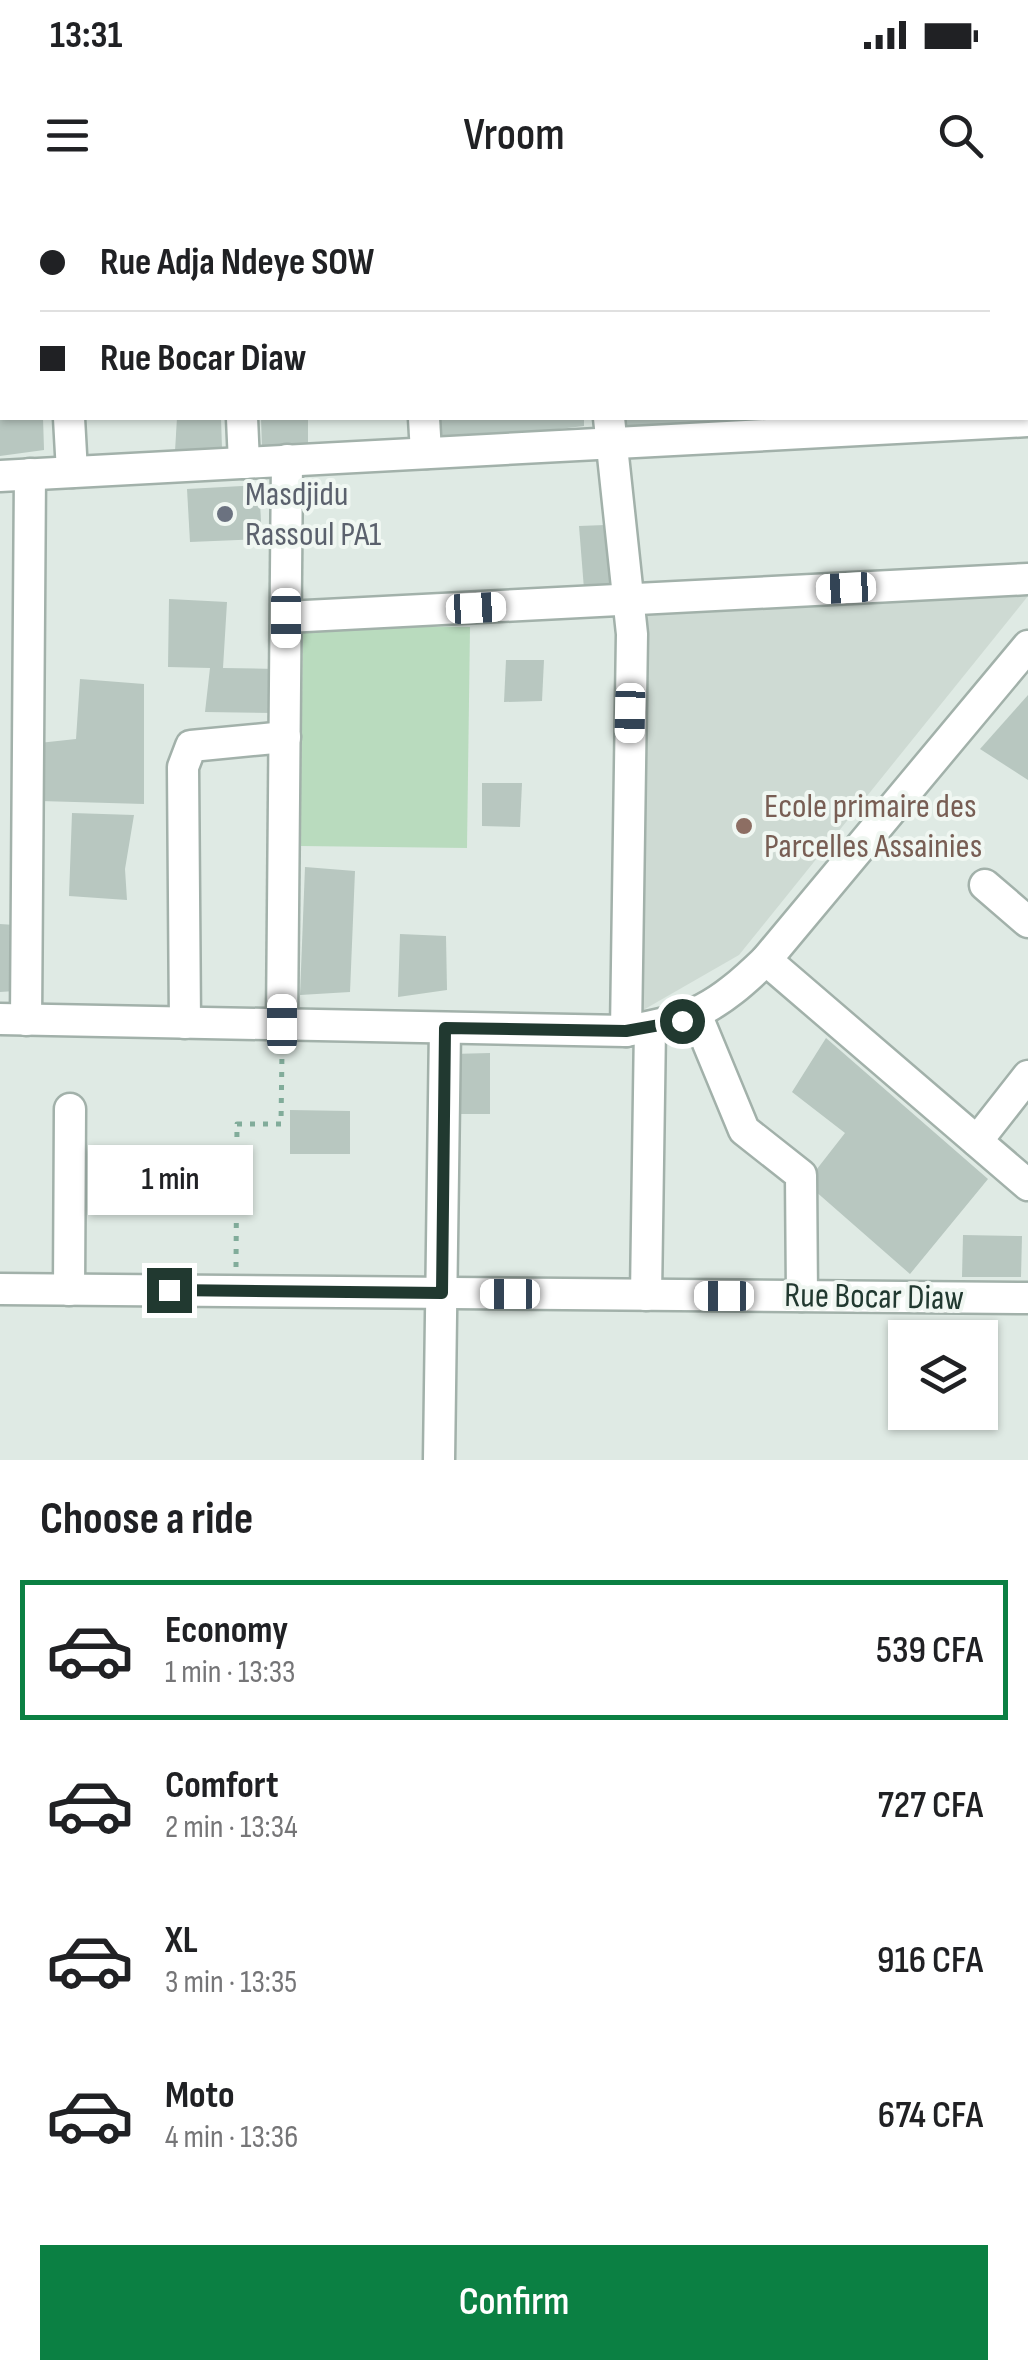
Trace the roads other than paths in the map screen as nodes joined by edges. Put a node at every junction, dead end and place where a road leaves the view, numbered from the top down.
1 (68, 420) edge
2 (242, 420) edge
3 (424, 420) edge
4 (967, 421) edge
5 (1028, 421) edge
6 (793, 426) edge
7 (610, 430) edge
8 (426, 453) junction
9 (287, 460) junction
10 (244, 463) junction
11 (72, 472) junction
12 (15, 475) edge
13 (1028, 579) edge
14 (628, 600) junction
15 (286, 618) junction
16 (1028, 646) edge
17 (285, 737) junction
18 (986, 885) dead end
19 (1028, 922) edge
20 (766, 960) junction
21 (689, 1017) junction
22 (13, 1020) edge
23 (185, 1022) junction
24 (282, 1024) junction
25 (445, 1028) junction
26 (638, 1029) junction
27 (1028, 1076) edge
28 (70, 1110) dead end
29 (976, 1140) junction
30 (1028, 1185) edge
31 (0, 1289) edge
32 (69, 1290) junction
33 (442, 1293) junction
34 (646, 1295) junction
35 (802, 1296) junction
36 (1028, 1298) edge
37 (439, 1460) edge

1 - 11 street
2 - 10 street
3 - 8 street
4 - 5 street
4 - 6 street
6 - 7 street
7 - 8 street
7 - 14 street
8 - 9 street
9 - 10 street
9 - 15 street
10 - 11 street
11 - 12 street
12 - 22 street
13 - 14 street
14 - 15 street
14 - 26 street
15 - 17 street
16 - 20 street
17 - 23 street
17 - 24 street
18 - 19 street
20 - 21 street
20 - 29 street
21 - 26 street
21 - 35 street
22 - 23 street
23 - 24 street
24 - 25 street
25 - 26 street
25 - 33 street
26 - 34 street
27 - 29 street
28 - 32 street
29 - 30 street
31 - 32 street, Rue Bocar Diaw
32 - 33 street, Rue Bocar Diaw
33 - 34 street, Rue Bocar Diaw
33 - 37 street
34 - 35 street, Rue Bocar Diaw
35 - 36 street, Rue Bocar Diaw

